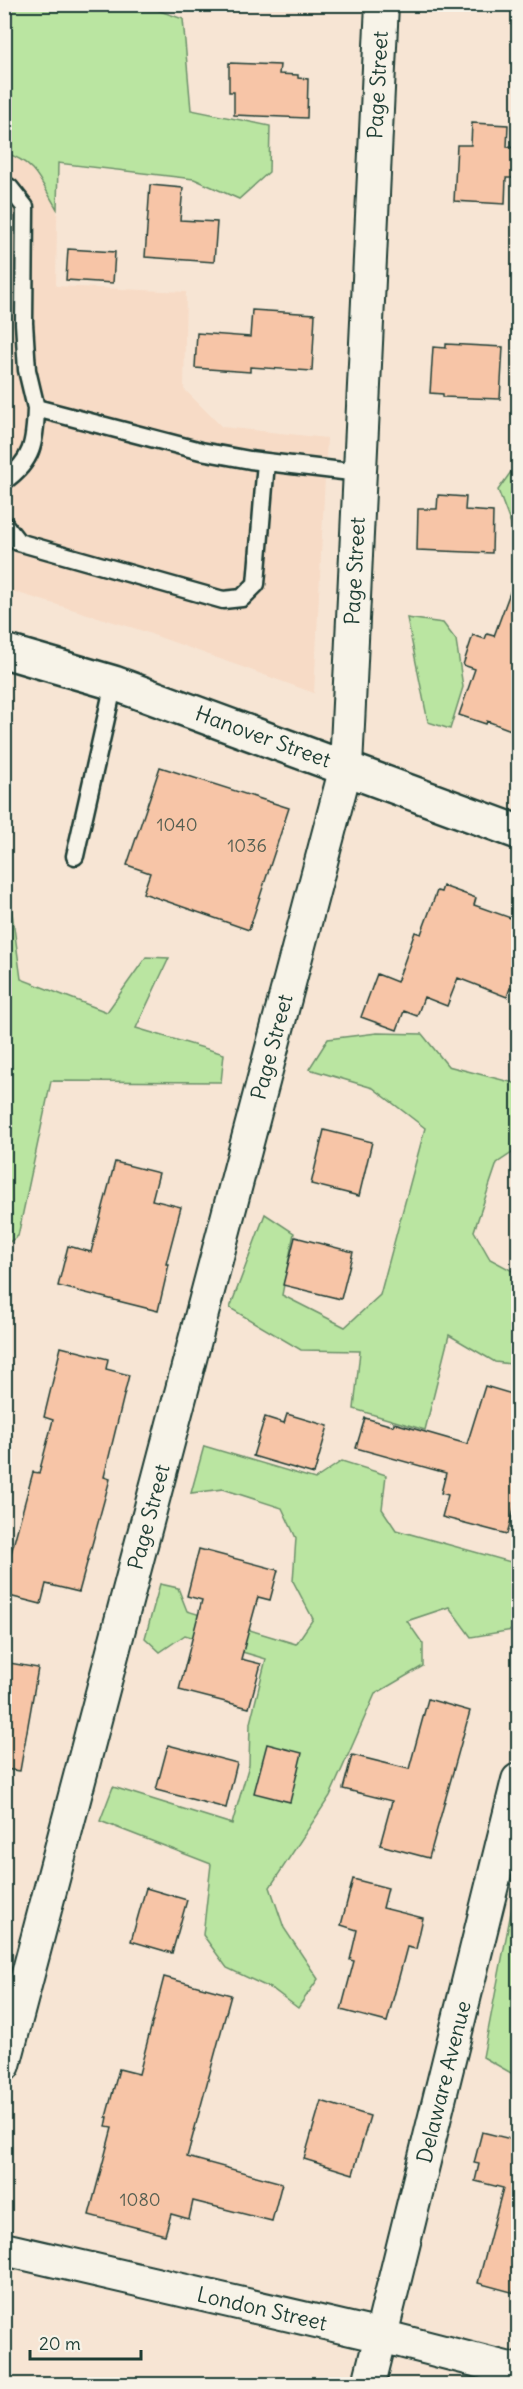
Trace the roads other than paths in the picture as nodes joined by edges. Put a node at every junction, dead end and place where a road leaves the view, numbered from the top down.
1 (382, 4) edge
2 (4, 184) edge
3 (36, 408) junction
4 (266, 462) junction
5 (359, 473) junction
6 (4, 482) edge
7 (4, 524) edge
8 (4, 651) edge
9 (114, 683) junction
10 (346, 767) junction
11 (519, 831) edge
12 (75, 856) dead end
13 (519, 1780) edge
14 (4, 2065) edge
15 (4, 2249) edge
16 (381, 2336) junction
17 (519, 2371) edge
18 (369, 2385) edge

1 - 5 street, Page Street
2 - 3 lane
3 - 4 lane
3 - 6 lane
4 - 5 lane
4 - 7 lane
5 - 10 street, Page Street
8 - 9 main road, Hanover Street
9 - 10 main road, Hanover Street
9 - 12 lane
10 - 11 main road, Hanover Street
10 - 14 street, Page Street
13 - 16 street, Delaware Avenue
15 - 16 street, London Street
16 - 17 street, London Street
16 - 18 street, Delaware Avenue

